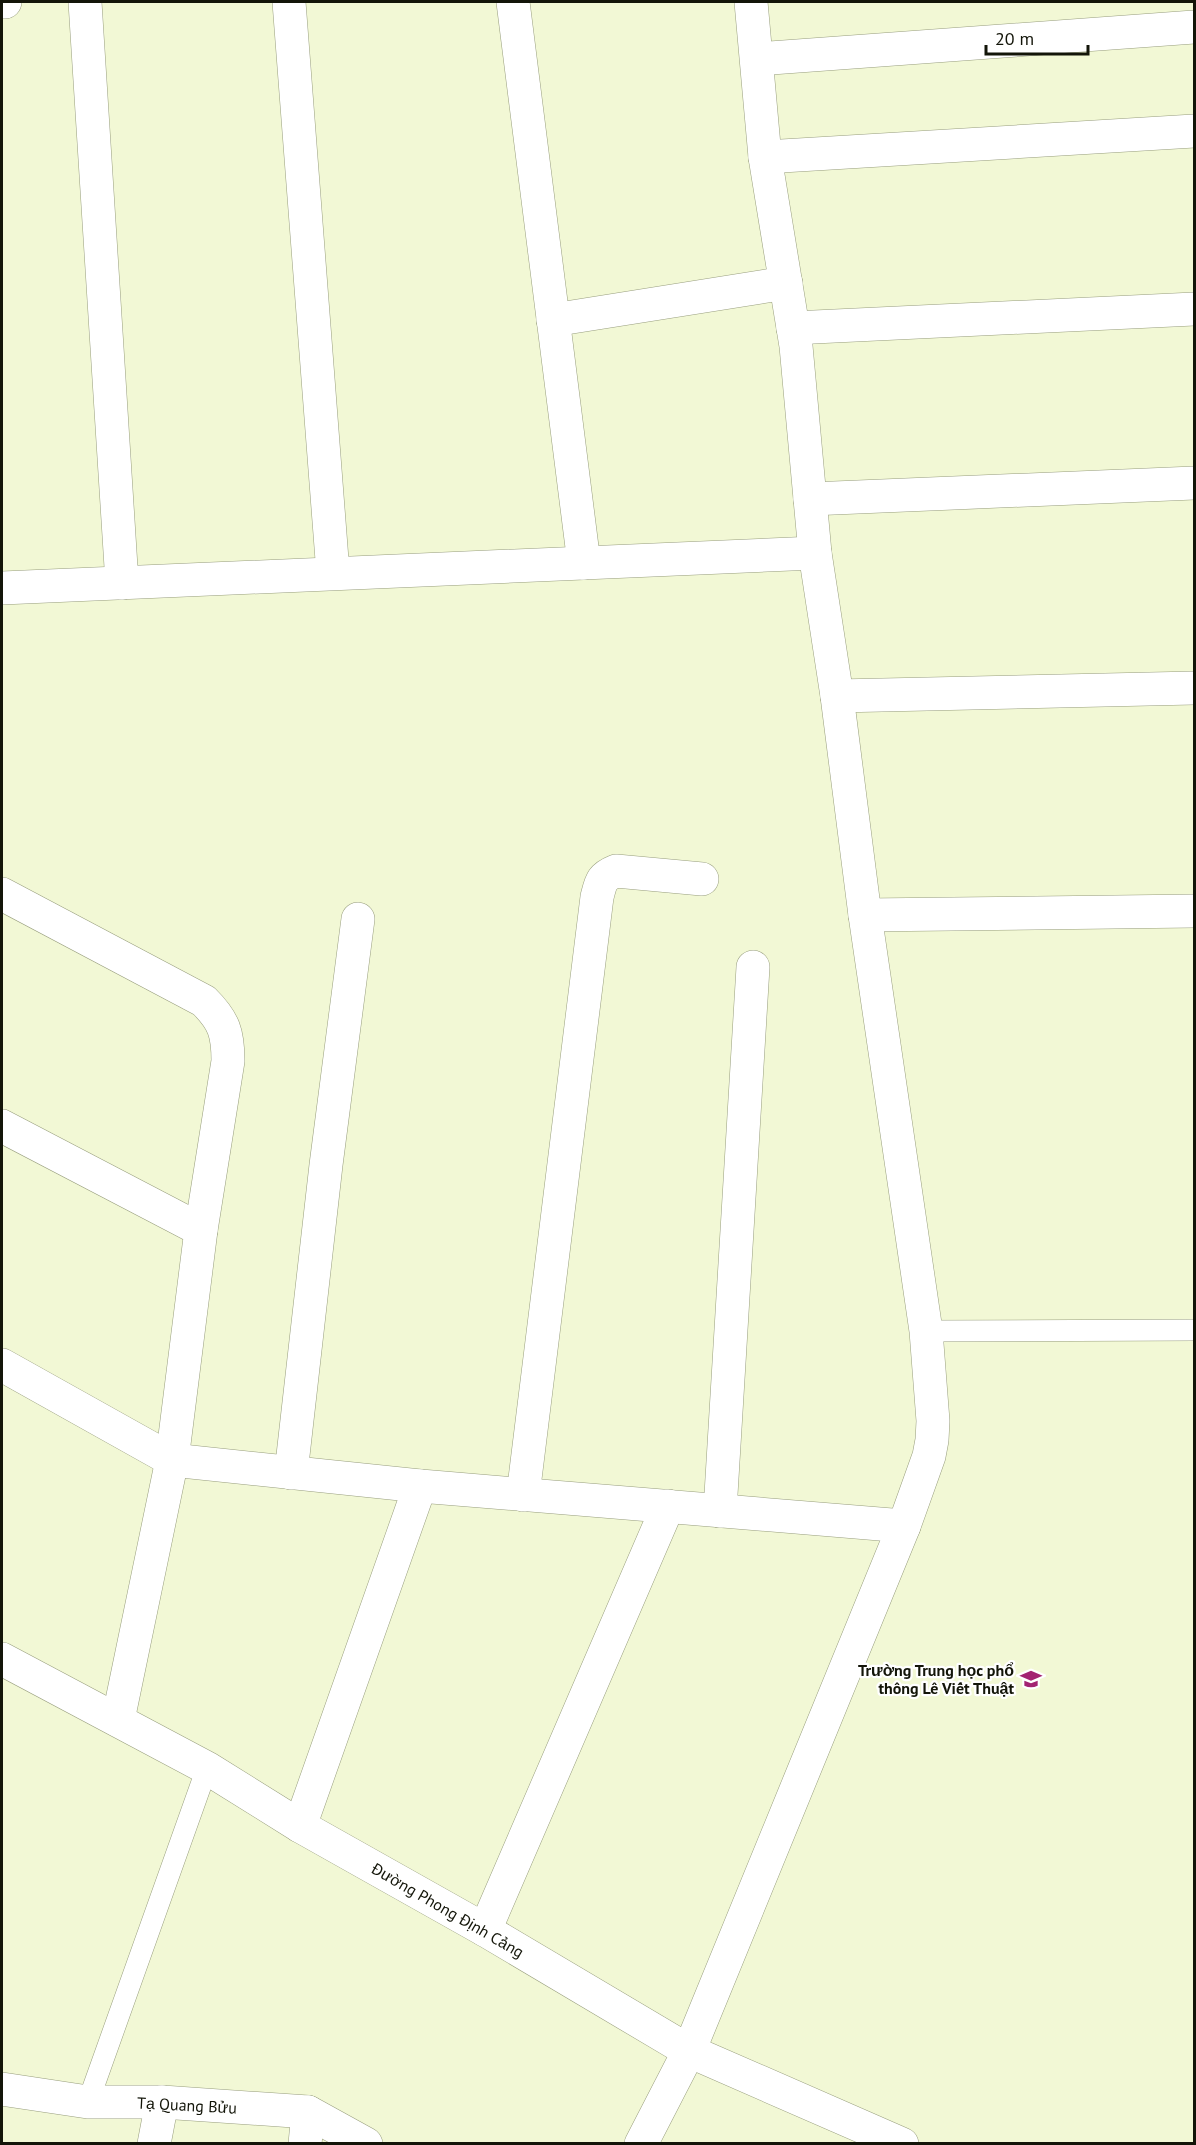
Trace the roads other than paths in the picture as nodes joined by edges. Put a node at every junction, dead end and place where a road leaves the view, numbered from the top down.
1 (85, 2) edge
2 (289, 2) edge
3 (513, 2) edge
4 (751, 2) edge
5 (1194, 27) edge
6 (757, 59) junction
7 (1194, 131) edge
8 (765, 157) junction
9 (786, 283) junction
10 (1194, 309) edge
11 (553, 320) junction
12 (793, 328) junction
13 (1194, 483) edge
14 (810, 499) junction
15 (815, 554) junction
16 (584, 564) junction
17 (333, 573) junction
18 (122, 583) junction
19 (2, 588) edge
20 (1194, 688) edge
21 (837, 696) junction
22 (702, 879) dead end
23 (2, 894) edge
24 (1194, 911) edge
25 (865, 915) junction
26 (358, 919) dead end
27 (753, 967) dead end
28 (2, 1126) edge
29 (201, 1230) junction
30 (1194, 1330) edge
31 (926, 1331) junction
32 (2, 1365) edge
33 (172, 1460) junction
34 (291, 1473) junction
35 (420, 1486) junction
36 (523, 1495) junction
37 (668, 1506) junction
38 (720, 1511) junction
39 (904, 1526) junction
40 (2, 1659) edge
41 (118, 1720) junction
42 (207, 1768) junction
43 (300, 1826) junction
44 (485, 1930) junction
45 (689, 2051) junction
46 (2, 2090) edge
47 (88, 2102) junction
48 (162, 2102) junction
49 (306, 2128) edge
50 (153, 2144) edge
51 (366, 2144) edge
52 (641, 2144) edge
53 (902, 2144) edge

1 - 18 street
2 - 17 street
3 - 11 street
4 - 6 street
5 - 6 street
6 - 8 street
7 - 8 street
8 - 9 street
9 - 11 street
9 - 12 street
10 - 12 street
11 - 16 street
12 - 14 street
13 - 14 street
14 - 15 street
15 - 16 street
15 - 21 street
16 - 17 street
17 - 18 street
18 - 19 street
20 - 21 street
21 - 25 street
22 - 36 street
23 - 29 street
24 - 25 street
25 - 31 street
26 - 34 street
27 - 38 street
28 - 29 street
29 - 33 street
30 - 31 lane
31 - 39 street
32 - 33 street
33 - 34 street
33 - 41 street
34 - 35 street
35 - 36 street
35 - 43 street
36 - 37 street
37 - 38 street
37 - 44 street
38 - 39 street
39 - 45 street
40 - 41 street, Đường Phong Định Cảng
41 - 42 street, Đường Phong Định Cảng
42 - 43 street, Đường Phong Định Cảng
42 - 47 lane
43 - 44 street, Đường Phong Định Cảng
44 - 45 street, Đường Phong Định Cảng
45 - 52 street
45 - 53 street, Đường Phong Định Cảng
46 - 47 street, Tạ Quang Bửu
47 - 48 street, Tạ Quang Bửu
48 - 49 street, Tạ Quang Bửu
48 - 50 street
49 - 51 street, Tạ Quang Bửu

